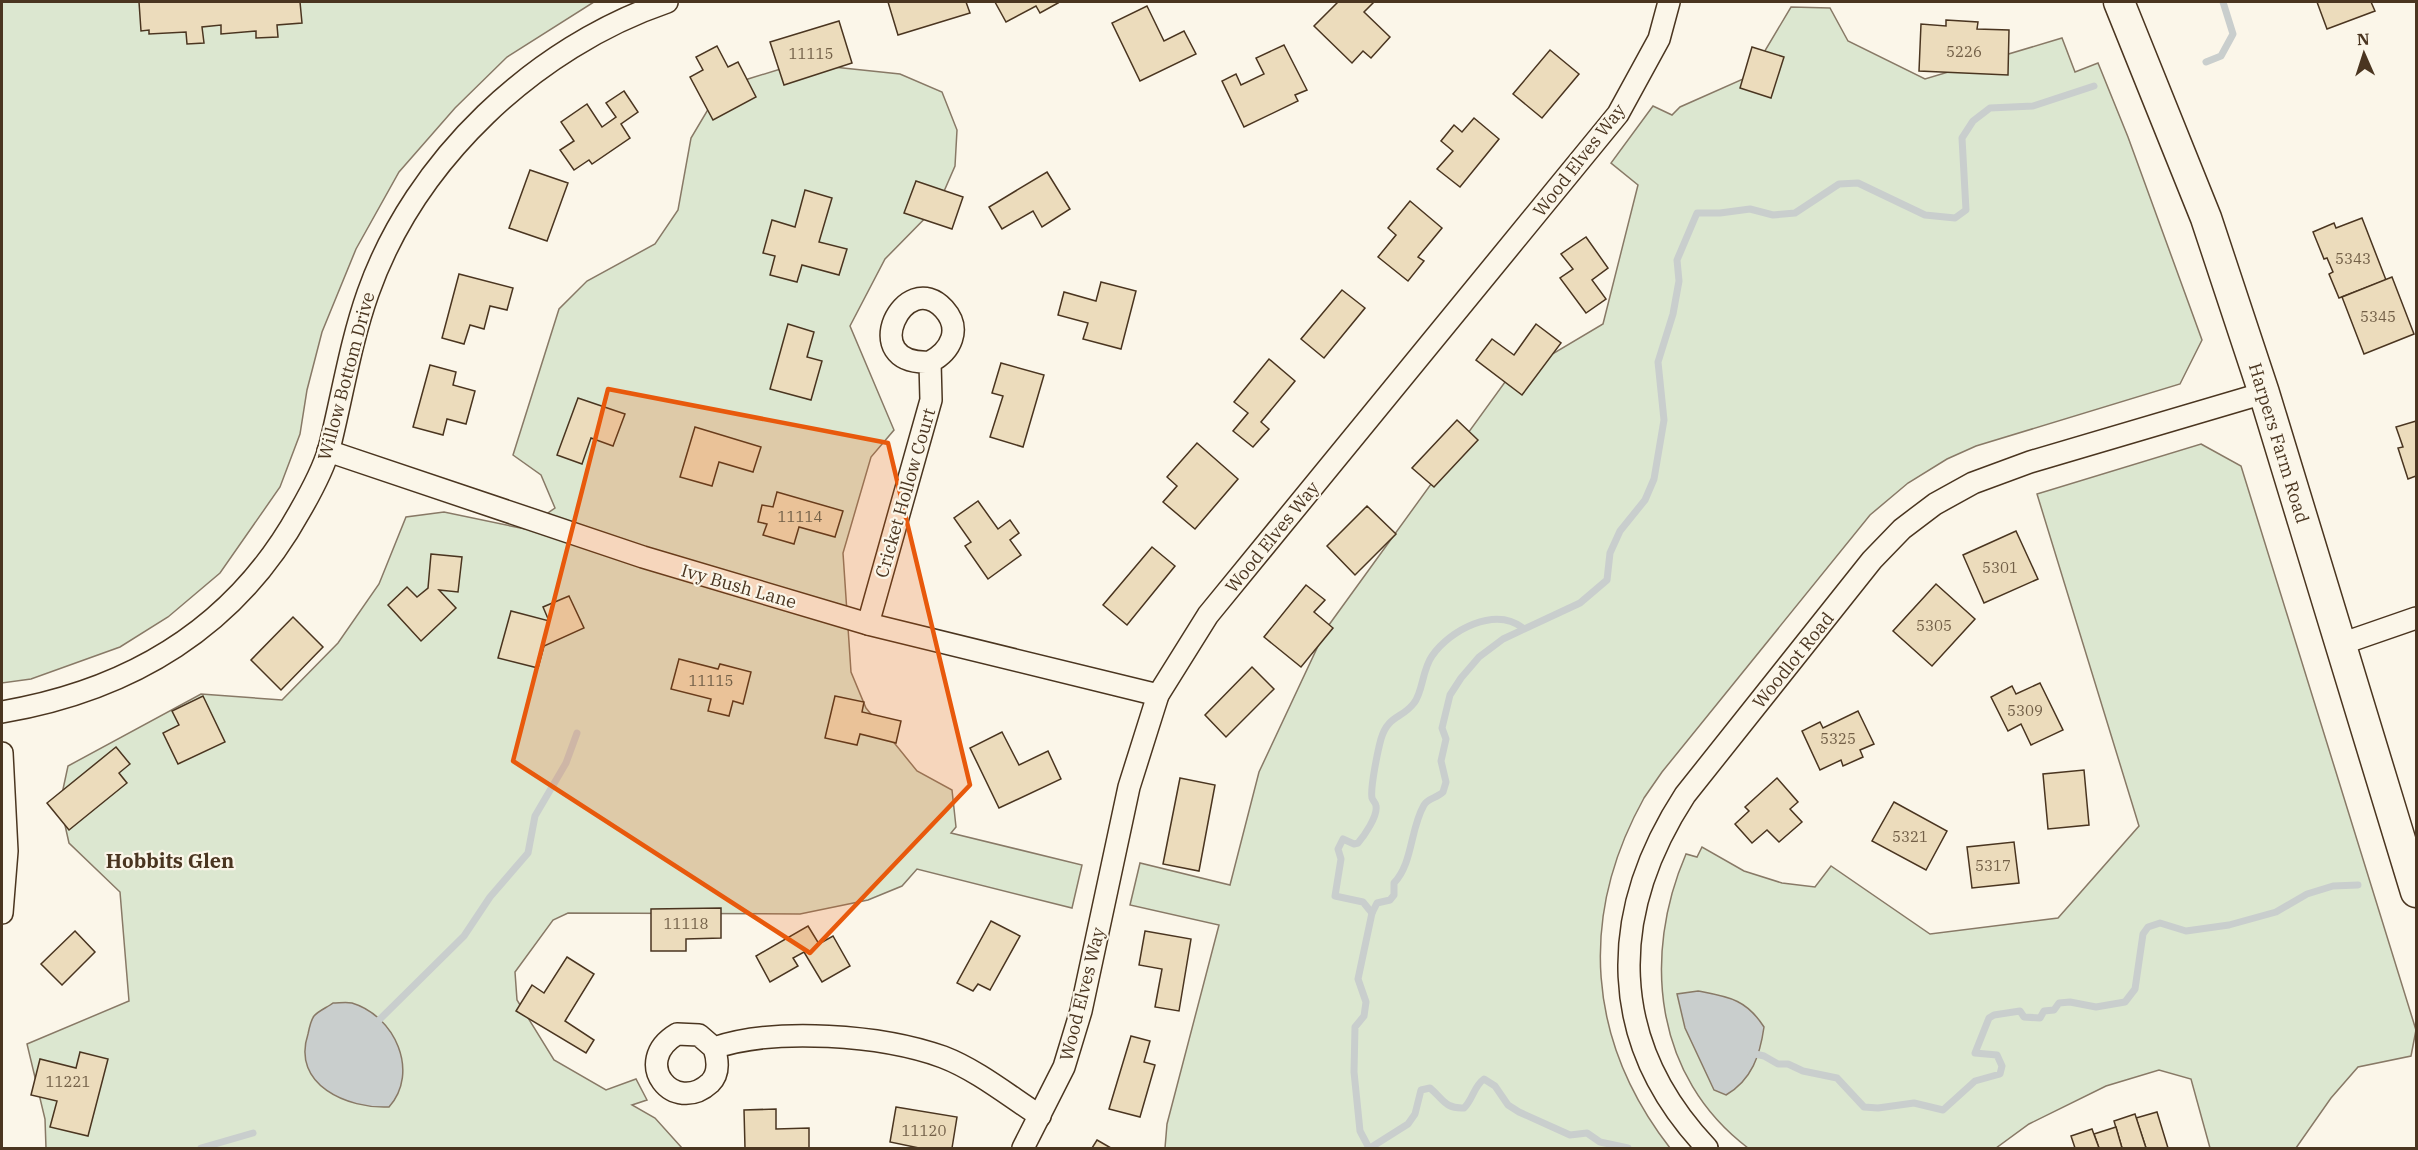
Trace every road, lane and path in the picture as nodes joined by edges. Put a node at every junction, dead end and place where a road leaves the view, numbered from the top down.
1 (667, 2) edge
2 (1669, 2) edge
3 (2120, 2) edge
4 (930, 362) dead end
5 (2264, 393) junction
6 (328, 451) junction
7 (2416, 618) edge
8 (868, 624) junction
9 (2341, 644) junction
10 (1158, 695) junction
11 (2, 712) edge
12 (2, 753) edge
13 (2416, 892) edge
14 (2, 914) edge
15 (714, 1048) dead end
16 (1040, 1116) junction
17 (1023, 1149) edge
18 (1707, 1149) edge

1 - 6 street, Willow Bottom Drive
2 - 10 street, Wood Elves Way
3 - 5 main road, Harpers Farm Road
4 - 8 street, Cricket Hollow Court
5 - 9 main road, Harpers Farm Road
5 - 18 street, Woodlot Road
6 - 8 street, Ivy Bush Lane
6 - 11 street, Willow Bottom Drive
7 - 9 street
8 - 10 street, Ivy Bush Lane
9 - 13 main road, Harpers Farm Road
10 - 16 street, Wood Elves Way
12 - 14 street
15 - 16 street
16 - 17 street, Wood Elves Way

